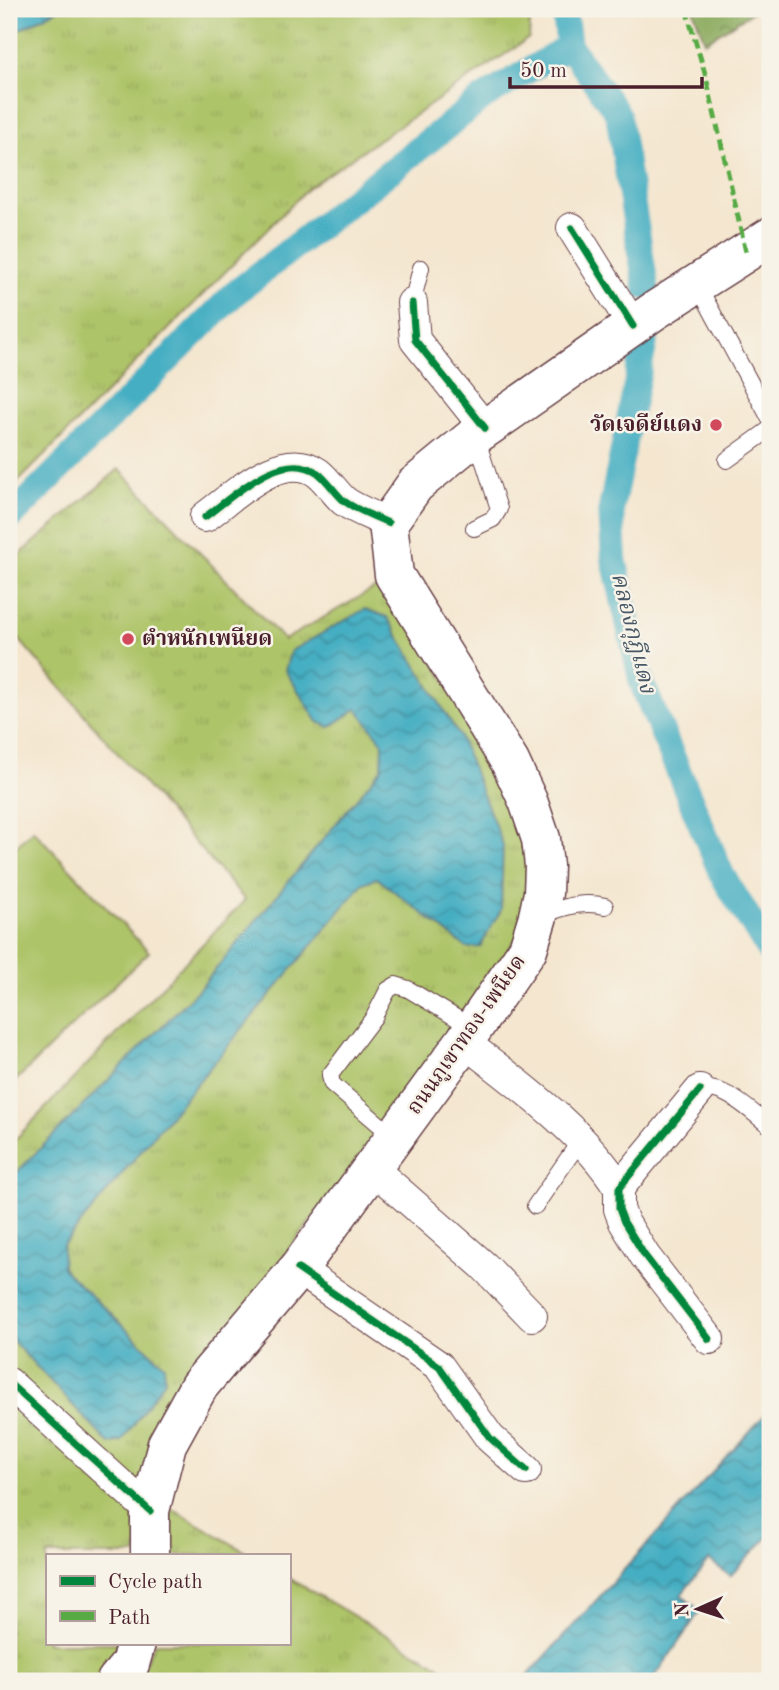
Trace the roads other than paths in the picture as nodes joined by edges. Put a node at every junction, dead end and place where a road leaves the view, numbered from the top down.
1 (572, 228) dead end
2 (770, 237) edge
3 (421, 268) dead end
4 (697, 284) junction
5 (412, 303) joint
6 (643, 318) junction
7 (770, 419) edge
8 (770, 429) edge
9 (480, 431) junction
10 (727, 460) dead end
11 (205, 517) dead end
12 (388, 523) junction
13 (474, 528) dead end
14 (606, 906) dead end
15 (538, 916) junction
16 (469, 1035) junction
17 (700, 1090) joint
18 (770, 1126) edge
19 (394, 1137) junction
20 (580, 1141) junction
21 (372, 1168) junction
22 (619, 1188) junction
23 (535, 1206) dead end
24 (298, 1269) junction
25 (532, 1316) dead end
26 (709, 1339) dead end
27 (9, 1383) edge
28 (526, 1470) dead end
29 (150, 1511) junction
30 (150, 1554) edge
31 (136, 1644) edge
32 (116, 1681) edge

1 - 6 street
2 - 4 main road
3 - 5 lane
4 - 6 main road
4 - 7 lane
5 - 9 street
6 - 9 main road
8 - 10 lane
9 - 12 main road
9 - 13 lane
11 - 12 street
12 - 15 main road, ถนนภูเขาทอง-เพนียด
14 - 15 lane
15 - 16 main road, ถนนภูเขาทอง-เพนียด
16 - 19 main road, ถนนภูเขาทอง-เพนียด
16 - 19 lane
16 - 20 street
17 - 18 lane
17 - 22 street
19 - 21 main road, ถนนภูเขาทอง-เพนียด
20 - 22 street
20 - 23 lane
21 - 24 main road, ถนนภูเขาทอง-เพนียด
21 - 25 street
22 - 26 street
24 - 28 street
24 - 29 main road, ถนนภูเขาทอง-เพนียด
27 - 29 street
29 - 30 main road, ถนนภูเขาทอง-เพนียด
31 - 32 main road

